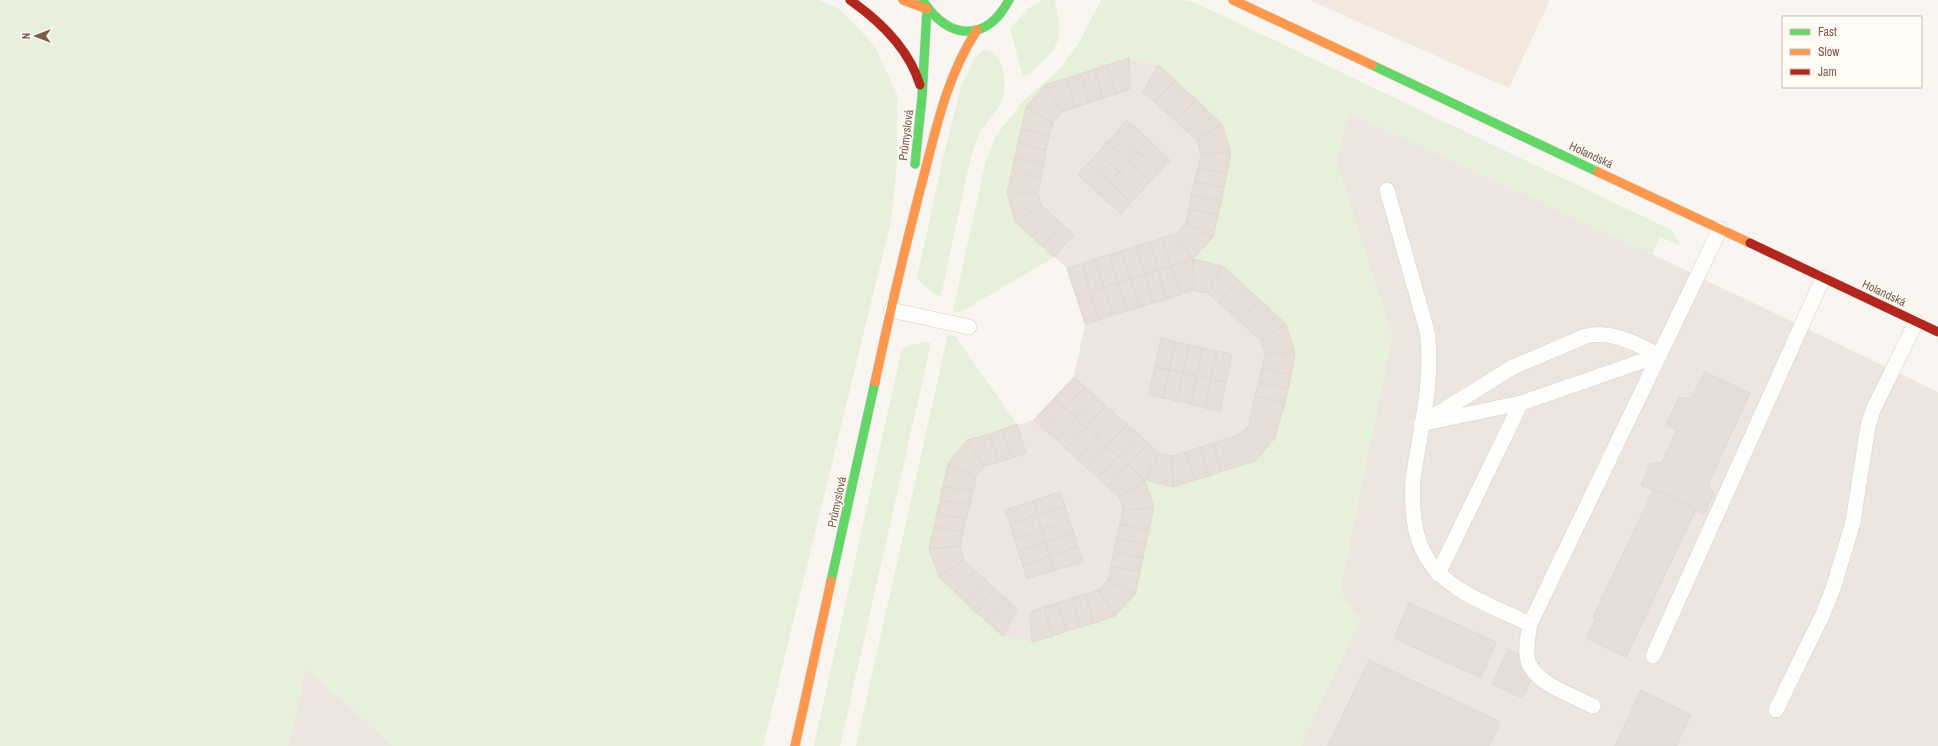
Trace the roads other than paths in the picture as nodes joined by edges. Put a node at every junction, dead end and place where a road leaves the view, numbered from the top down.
1 (850, 0) edge
2 (903, 0) edge
3 (922, 0) edge
4 (1009, 0) edge
5 (1233, 0) edge
6 (927, 9) junction
7 (977, 30) junction
8 (922, 97) junction
9 (1387, 190) dead end
10 (1720, 230) junction
11 (901, 262) junction
12 (1823, 278) junction
13 (891, 310) junction
14 (1916, 322) junction
15 (968, 327) dead end
16 (1938, 332) edge
17 (1660, 355) junction
18 (1521, 403) junction
19 (1422, 424) junction
20 (1438, 574) junction
21 (1530, 624) junction
22 (1653, 656) dead end
23 (1593, 706) dead end
24 (1776, 710) dead end
25 (795, 746) edge

1 - 8 main road
2 - 6 main road
3 - 6 main road
4 - 7 main road
5 - 10 main road, Holandská
6 - 7 main road
6 - 8 main road, Průmyslová
7 - 11 main road, Průmyslová
8 - 11 main road, Průmyslová
9 - 19 lane
10 - 12 main road, Holandská
10 - 17 lane
11 - 13 main road, Průmyslová
12 - 14 main road, Holandská
12 - 22 lane
13 - 15 lane
13 - 25 main road, Průmyslová
14 - 16 main road, Holandská
14 - 24 lane
17 - 18 lane
17 - 19 lane
17 - 21 lane
18 - 19 lane
18 - 20 lane
19 - 20 lane
20 - 21 lane
21 - 23 lane

